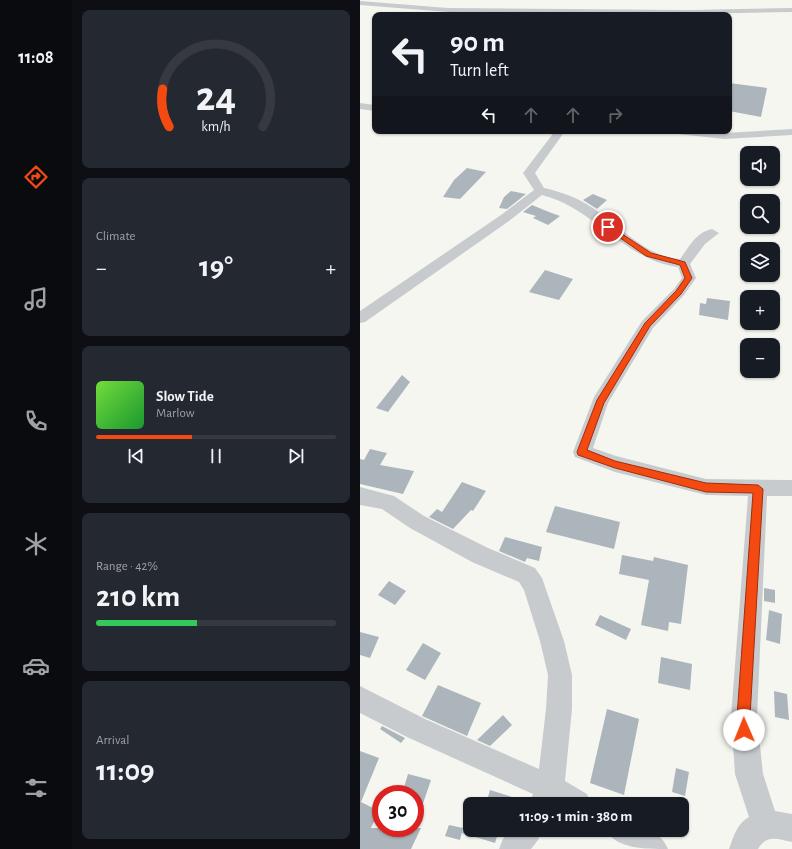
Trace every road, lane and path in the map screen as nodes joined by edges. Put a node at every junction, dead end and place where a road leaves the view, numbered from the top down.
1 (780, 0) edge
2 (472, 2) dead end
3 (646, 2) dead end
4 (360, 3) edge
5 (448, 10) junction
6 (655, 11) junction
7 (791, 13) edge
8 (360, 106) edge
9 (372, 108) edge
10 (792, 132) edge
11 (558, 134) edge
12 (706, 134) edge
13 (540, 191) junction
14 (712, 233) dead end
15 (683, 263) junction
16 (360, 303) edge
17 (375, 307) junction
18 (360, 318) edge
19 (792, 488) edge
20 (758, 489) junction
21 (360, 496) edge
22 (360, 699) edge
23 (547, 796) edge
24 (764, 824) junction
25 (792, 828) edge
26 (522, 837) edge
27 (633, 837) edge
28 (513, 849) edge
29 (654, 849) edge
30 (743, 849) edge

1 - 7 street
2 - 5 street
3 - 6 street
4 - 5 street
5 - 6 street
6 - 7 street
8 - 9 street
10 - 12 street
11 - 13 street
13 - 15 street
13 - 17 street
14 - 15 street
15 - 20 street
16 - 17 street
17 - 18 street
19 - 20 street
20 - 24 street
21 - 23 street
22 - 23 street
24 - 25 street
24 - 30 street
26 - 28 street
27 - 29 street

